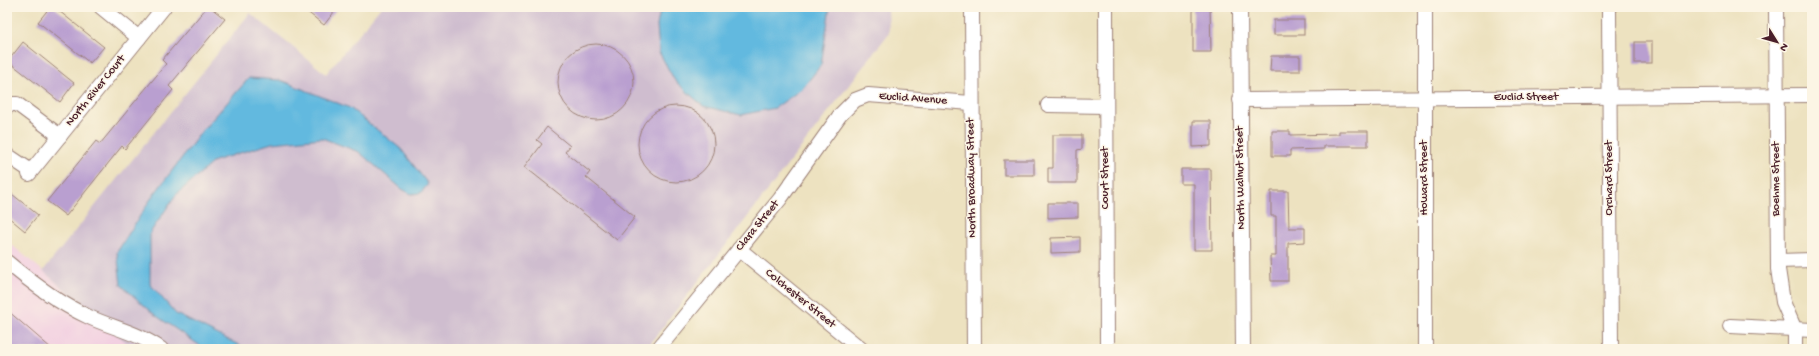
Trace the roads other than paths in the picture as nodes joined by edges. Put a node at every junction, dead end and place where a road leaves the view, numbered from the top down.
1 (101, 7) edge
2 (972, 7) edge
3 (1106, 7) edge
4 (1240, 7) edge
5 (1424, 7) edge
6 (1609, 7) edge
7 (1776, 7) edge
8 (157, 9) edge
9 (139, 38) junction
10 (1777, 95) junction
11 (1812, 95) edge
12 (1425, 98) junction
13 (1610, 98) junction
14 (855, 100) joint
15 (1240, 100) junction
16 (971, 103) junction
17 (1048, 105) dead end
18 (1106, 106) junction
19 (7, 107) edge
20 (60, 136) junction
21 (7, 155) edge
22 (739, 249) junction
23 (1812, 260) edge
24 (1778, 261) junction
25 (7, 262) edge
26 (1730, 326) dead end
27 (1795, 330) junction
28 (1812, 330) edge
29 (161, 349) edge
30 (658, 349) edge
31 (861, 349) edge
32 (974, 349) edge
33 (1107, 349) edge
34 (1243, 349) edge
35 (1425, 349) edge
36 (1611, 349) edge
37 (1795, 349) edge

1 - 9 street
2 - 16 street, North Broadway Street
3 - 18 street, Court Street
4 - 15 street, North Walnut Street
5 - 12 street, Howard Street
6 - 13 street, Orchard Street
7 - 10 street, Boehme Street
8 - 9 street, North River Court
9 - 20 street, North River Court
10 - 11 street, Euclid Street
10 - 13 street, Euclid Street
10 - 24 street, Boehme Street
12 - 13 street, Euclid Street
12 - 15 street, Euclid Street
12 - 35 street, Howard Street
13 - 36 street, Orchard Street
14 - 16 street, Euclid Avenue
14 - 22 street, Clara Street
15 - 34 street, North Walnut Street
16 - 32 street, North Broadway Street
17 - 18 street
18 - 33 street, Court Street
19 - 20 street
20 - 21 street, North River Court
22 - 30 street, Clara Street
22 - 31 street, Colchester Street
23 - 24 street
24 - 27 street, Boehme Street
25 - 29 street
26 - 27 street
27 - 28 street
27 - 37 street, Boehme Street

